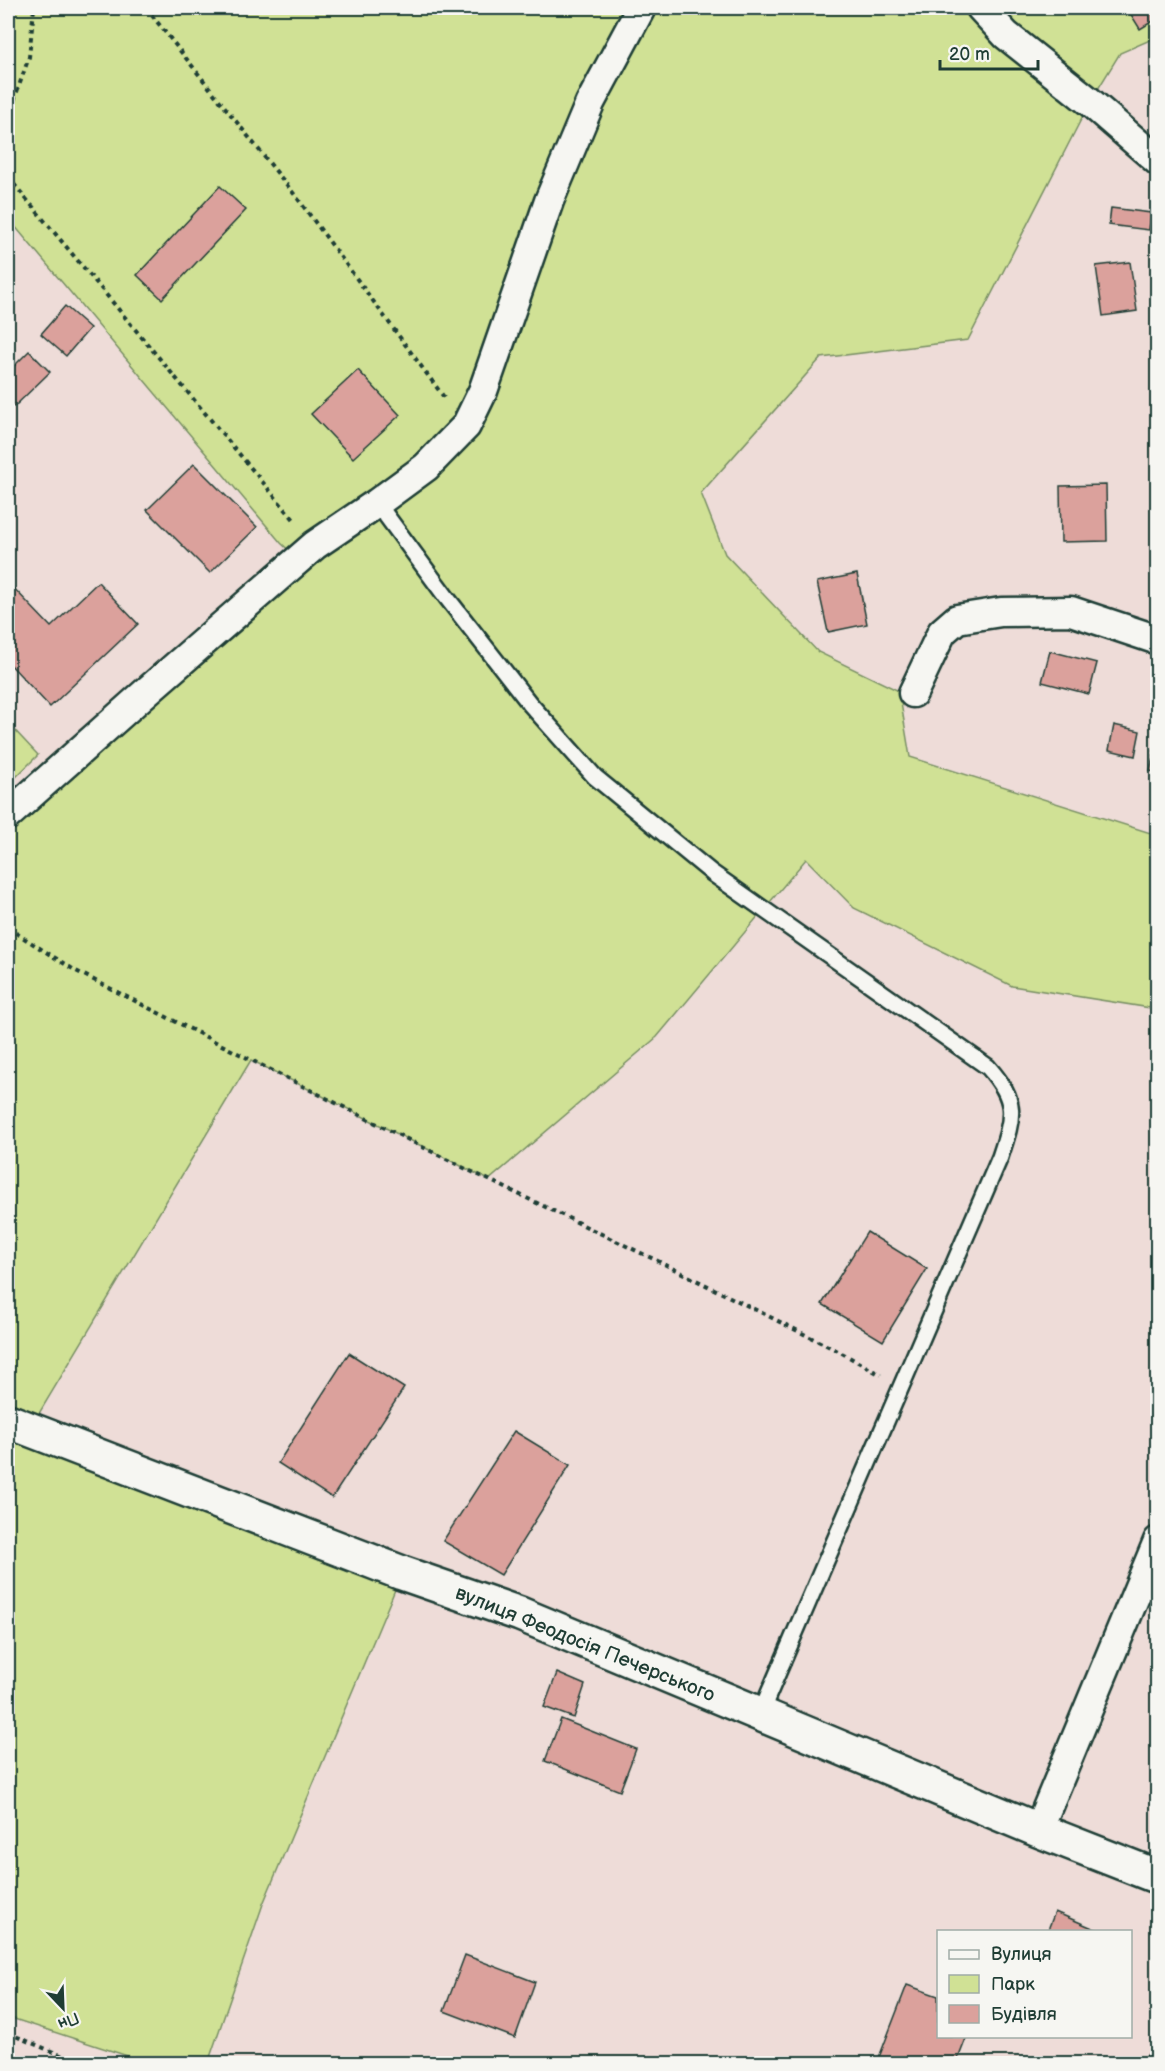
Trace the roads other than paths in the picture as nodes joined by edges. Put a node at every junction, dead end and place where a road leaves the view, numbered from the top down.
1 (641, 8) edge
2 (965, 8) edge
3 (981, 8) edge
4 (1006, 35) junction
5 (1158, 160) edge
6 (377, 503) junction
7 (1158, 640) edge
8 (913, 693) dead end
9 (8, 815) edge
10 (8, 1421) edge
11 (1158, 1541) edge
12 (760, 1714) junction
13 (1038, 1830) junction
14 (1158, 1877) edge

1 - 6 street
2 - 4 street
3 - 4 street
4 - 5 street
6 - 9 street
6 - 12 lane
7 - 8 street
10 - 12 street, вулиця Феодосія Печерського
11 - 13 street
12 - 13 street, вулиця Феодосія Печерського
13 - 14 street, вулиця Феодосія Печерського

